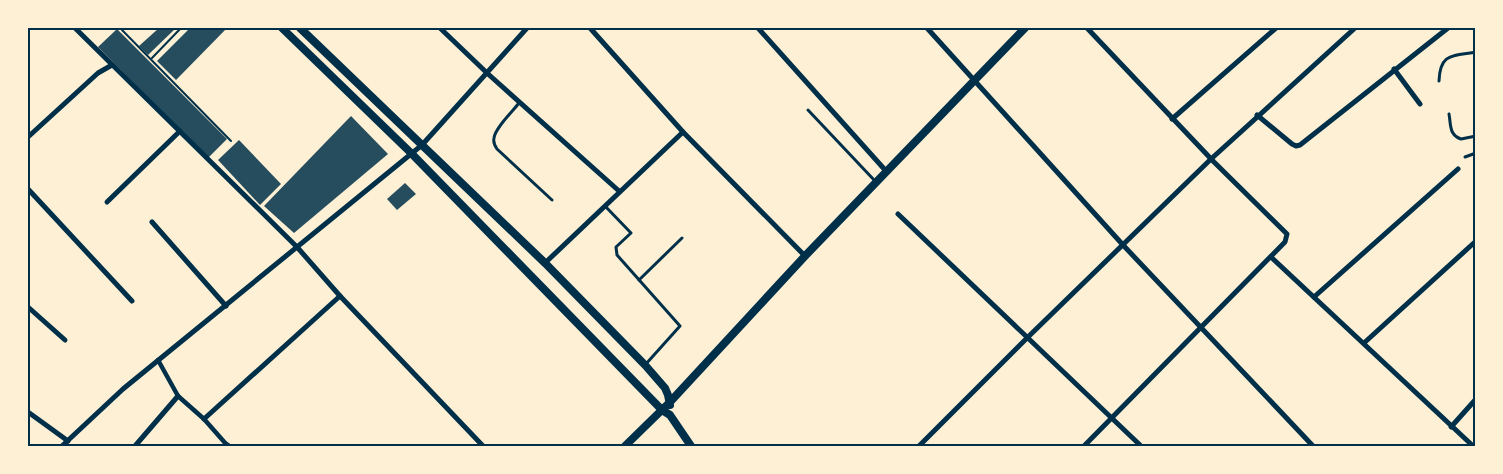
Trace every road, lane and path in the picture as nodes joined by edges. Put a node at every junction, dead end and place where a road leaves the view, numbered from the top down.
1 (75, 28) edge
2 (181, 28) edge
3 (282, 28) edge
4 (300, 28) edge
5 (440, 28) edge
6 (527, 28) edge
7 (590, 28) edge
8 (758, 28) edge
9 (927, 28) edge
10 (1025, 28) edge
11 (1087, 28) edge
12 (1276, 28) edge
13 (1355, 28) edge
14 (1448, 28) edge
15 (122, 30) dead end
16 (1476, 52) edge
17 (151, 59) junction
18 (112, 66) junction
19 (1394, 69) junction
20 (487, 73) junction
21 (974, 81) junction
22 (1439, 81) dead end
23 (520, 102) junction
24 (1420, 104) dead end
25 (808, 110) dead end
26 (1449, 114) dead end
27 (1257, 116) junction
28 (1172, 119) junction
29 (180, 131) junction
30 (683, 132) junction
31 (1476, 136) edge
32 (28, 137) edge
33 (231, 141) dead end
34 (422, 145) junction
35 (411, 153) junction
36 (1476, 153) edge
37 (1465, 157) dead end
38 (1211, 158) junction
39 (1458, 170) dead end
40 (886, 171) junction
41 (876, 182) junction
42 (28, 189) edge
43 (620, 191) junction
44 (552, 200) dead end
45 (107, 202) dead end
46 (604, 205) junction
47 (898, 214) dead end
48 (152, 222) dead end
49 (682, 238) dead end
50 (1476, 241) edge
51 (1123, 245) junction
52 (297, 246) junction
53 (805, 256) junction
54 (1271, 257) junction
55 (545, 263) junction
56 (639, 280) junction
57 (340, 296) junction
58 (1314, 297) junction
59 (132, 301) dead end
60 (226, 306) junction
61 (28, 307) edge
62 (1200, 328) junction
63 (1028, 337) junction
64 (66, 340) dead end
65 (1364, 343) junction
66 (158, 360) junction
67 (645, 365) junction
68 (178, 396) junction
69 (1476, 399) edge
70 (670, 402) junction
71 (662, 410) junction
72 (28, 412) edge
73 (670, 415) junction
74 (1112, 418) junction
75 (204, 419) junction
76 (1451, 427) junction
77 (68, 441) junction
78 (62, 446) edge
79 (135, 446) edge
80 (227, 446) edge
81 (483, 446) edge
82 (625, 446) edge
83 (691, 446) edge
84 (919, 446) edge
85 (1084, 446) edge
86 (1141, 446) edge
87 (1313, 446) edge
88 (1473, 446) edge

1 - 18 street
2 - 17 path
3 - 35 street
4 - 34 street
5 - 20 street
6 - 20 street
7 - 30 street
8 - 40 street
9 - 21 street
10 - 21 street
11 - 28 street
12 - 28 street
13 - 27 street
14 - 19 street
15 - 17 path
16 - 22 lane
17 - 33 path
18 - 29 street
18 - 32 street
19 - 24 street
19 - 27 street
20 - 23 street
20 - 34 street
21 - 40 street
21 - 51 street
23 - 43 street
23 - 44 lane
25 - 41 lane
26 - 31 lane
27 - 38 street
28 - 38 street
29 - 45 street
29 - 52 street
30 - 43 street
30 - 53 street
34 - 35 street
34 - 55 street
35 - 52 street
35 - 71 street
36 - 37 lane
38 - 51 street
38 - 54 street
39 - 58 street
40 - 41 street
41 - 53 street
42 - 59 street
43 - 46 street
46 - 55 street
46 - 56 lane
47 - 63 street
48 - 60 street
49 - 56 lane
50 - 65 street
51 - 62 street
51 - 63 street
52 - 57 street
52 - 60 street
53 - 70 street
54 - 58 street
54 - 62 street
55 - 67 street
56 - 67 lane
57 - 75 street
57 - 81 street
58 - 65 street
60 - 66 street
61 - 64 street
62 - 74 street
62 - 87 street
63 - 74 street
63 - 84 street
65 - 76 street
66 - 68 street
66 - 77 street
67 - 70 street
68 - 75 street
68 - 79 street
69 - 76 street
70 - 71 street
70 - 73 street
71 - 73 street
71 - 82 street
72 - 77 street
73 - 83 street
74 - 85 street
74 - 86 street
75 - 80 street
76 - 88 street
77 - 78 street

